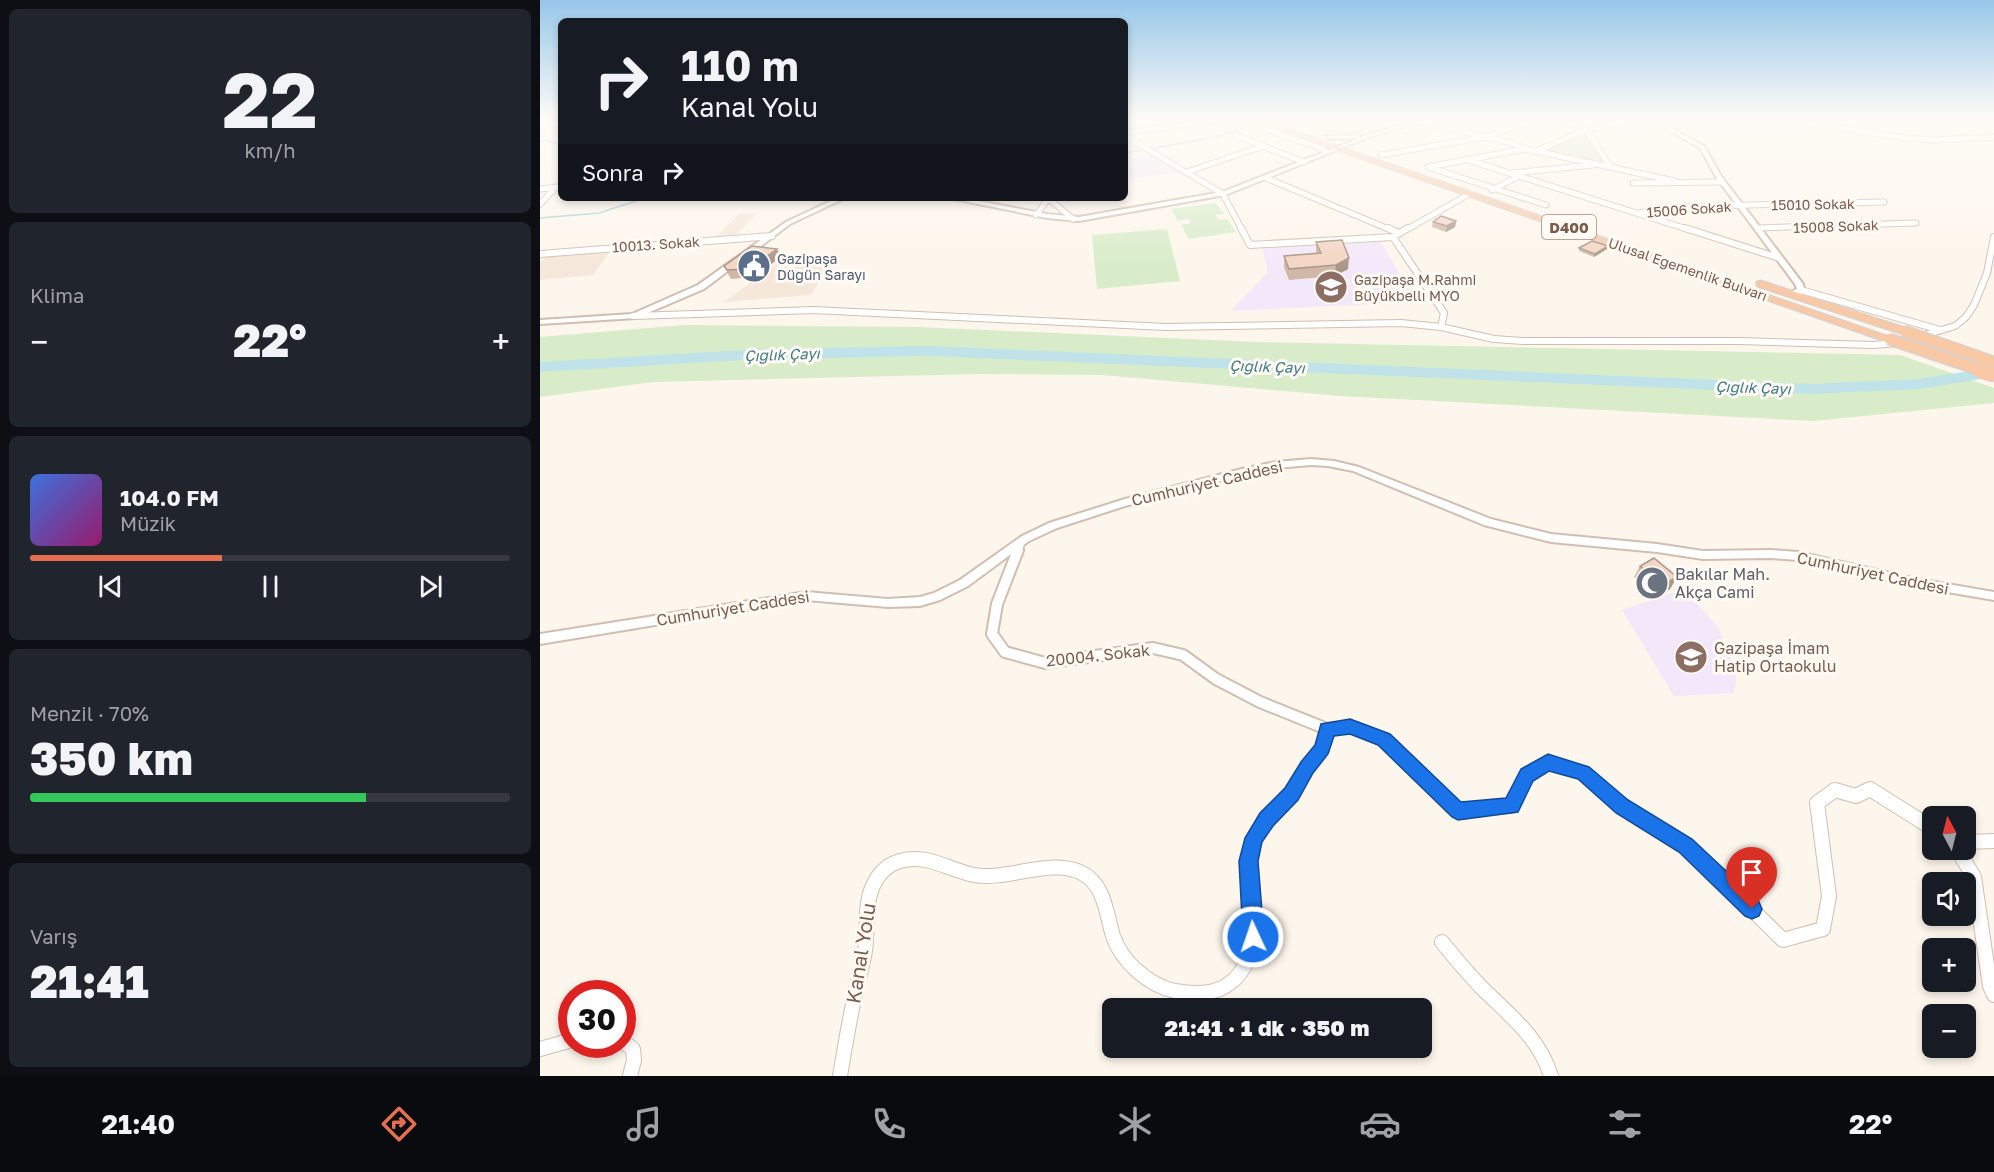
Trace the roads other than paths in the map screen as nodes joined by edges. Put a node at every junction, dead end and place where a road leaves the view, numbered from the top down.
1 (1181, 168) edge
2 (1198, 168) edge
3 (1289, 168) edge
4 (1399, 168) edge
5 (1423, 168) edge
6 (1431, 168) edge
7 (1494, 168) edge
8 (1551, 168) edge
9 (1619, 168) edge
10 (1714, 168) edge
11 (1187, 172) junction
12 (1509, 173) junction
13 (1519, 176) junction
14 (1266, 178) junction
15 (1674, 181) junction
16 (1722, 182) junction
17 (1633, 183) dead end
18 (558, 187) edge
19 (558, 188) edge
20 (540, 189) edge
21 (1492, 190) junction
22 (1223, 194) junction
23 (1469, 194) junction
24 (836, 201) edge
25 (967, 201) edge
26 (1046, 201) edge
27 (1052, 201) edge
28 (1884, 202) dead end
29 (540, 204) edge
30 (1546, 205) dead end
31 (1741, 206) junction
32 (1636, 213) junction
33 (1036, 215) junction
34 (1073, 219) junction
35 (1916, 223) dead end
36 (1757, 228) junction
37 (1396, 235) junction
38 (772, 236) junction
39 (1994, 237) edge
40 (540, 254) edge
41 (1779, 258) junction
42 (1797, 292) junction
43 (633, 316) junction
44 (540, 322) edge
45 (1441, 327) junction
46 (1941, 331) junction
47 (1994, 362) edge
48 (1994, 375) edge
49 (1020, 544) junction
50 (1994, 596) edge
51 (540, 639) edge
52 (1327, 729) junction
53 (1922, 822) edge
54 (1994, 841) edge
55 (1976, 842) edge
56 (1964, 860) edge
57 (1442, 942) dead end
58 (1994, 995) edge
59 (558, 1044) edge
60 (540, 1049) edge
61 (634, 1058) edge
62 (630, 1076) edge
63 (840, 1076) edge
64 (1551, 1076) edge

1 - 11 street
2 - 11 street
3 - 14 street
4 - 23 highway, Ulusal Egemenlik Bulvarı / D400
5 - 21 highway, Ulusal Egemenlik Bulvarı / D400
6 - 21 street
7 - 12 street
8 - 12 street
9 - 15 street
10 - 16 street
11 - 22 street
12 - 13 street
13 - 21 street
13 - 32 street
14 - 22 street
14 - 37 street
15 - 16 street
15 - 17 street
16 - 31 street
18 - 20 street
19 - 29 street
21 - 30 street
21 - 42 highway, Ulusal Egemenlik Bulvarı / D400
22 - 34 street
22 - 37 street
23 - 37 street
23 - 48 highway, Ulusal Egemenlik Bulvarı / D400, bridge
24 - 38 street
25 - 33 street
26 - 33 street
27 - 34 street
28 - 31 street, 15010 Sokak
31 - 32 street, 15006 Sokak
31 - 36 street
32 - 41 street
33 - 34 street
35 - 36 street, 15008 Sokak
36 - 41 street
37 - 45 street
38 - 40 street, 10013. Sokak
38 - 43 street
39 - 46 street
41 - 42 street
42 - 46 street
42 - 47 highway, Ulusal Egemenlik Bulvarı / D400, bridge
43 - 44 street
43 - 45 street
45 - 46 street
49 - 50 street, Cumhuriyet Caddesi
49 - 51 street, Cumhuriyet Caddesi
49 - 52 street, 20004. Sokak
52 - 53 street
52 - 63 street, Kanal Yolu
54 - 55 street
56 - 58 street
57 - 64 street
59 - 60 street
61 - 62 street

